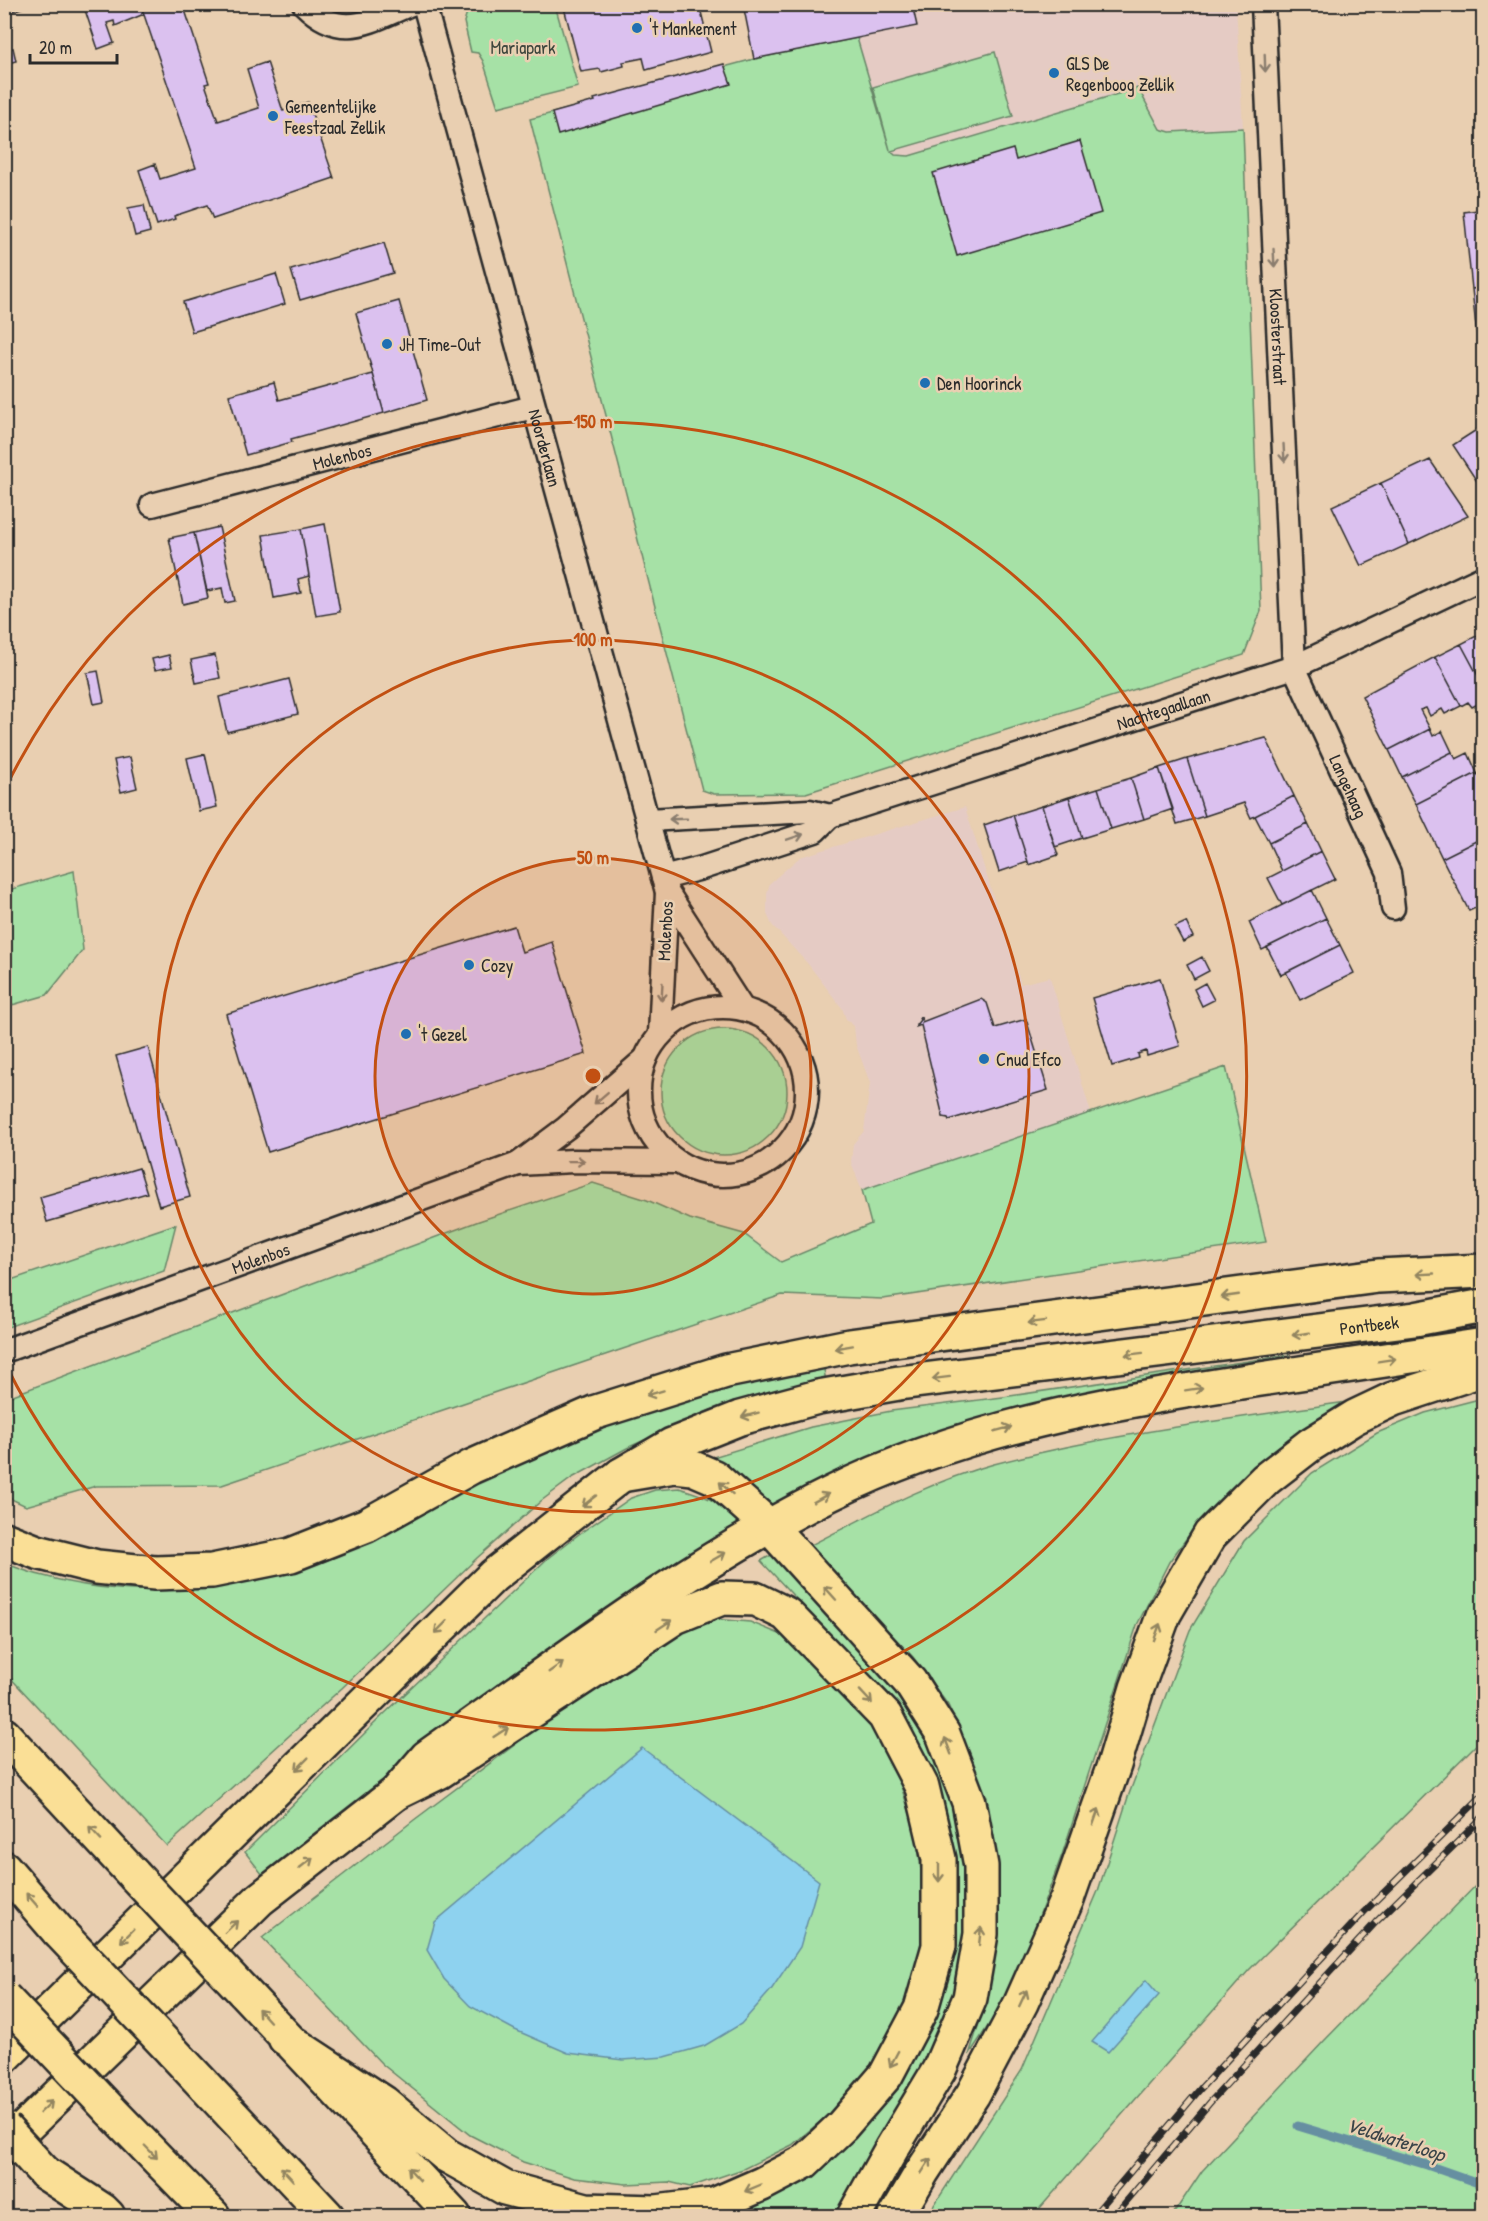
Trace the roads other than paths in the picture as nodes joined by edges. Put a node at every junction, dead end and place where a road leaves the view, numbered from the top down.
1 (304, 4) edge
2 (411, 4) edge
3 (424, 4) edge
4 (1263, 4) edge
5 (533, 407) junction
6 (152, 505) dead end
7 (1484, 577) edge
8 (1294, 668) junction
9 (830, 816) junction
10 (648, 820) junction
11 (665, 885) junction
12 (1393, 908) dead end
13 (742, 1008) junction
14 (660, 1034) junction
15 (645, 1059) junction
16 (676, 1162) junction
17 (518, 1164) junction
18 (1484, 1271) edge
19 (1484, 1306) edge
20 (1484, 1345) edge
21 (4, 1351) edge
22 (1484, 1369) edge
23 (621, 1475) junction
24 (770, 1527) junction
25 (4, 1539) edge
26 (4, 1735) edge
27 (396, 1793) junction
28 (4, 1868) edge
29 (4, 1998) edge
30 (285, 2038) junction
31 (4, 2057) edge
32 (4, 2128) edge
33 (4, 2148) edge
34 (45, 2173) junction
35 (72, 2217) edge
36 (108, 2217) edge
37 (213, 2217) edge
38 (327, 2217) edge
39 (454, 2217) edge
40 (854, 2217) edge
41 (896, 2217) edge

1 - 2 street
3 - 5 street, Noorderlaan
4 -> 8 street, Kloosterstraat
5 - 6 street, Molenbos
5 - 10 street, Noorderlaan
7 - 8 street, Nachtegaallaan
8 - 9 street, Nachtegaallaan
8 - 12 street, Langehaag
9 -> 10 street, Nachtegaallaan
11 -> 9 street, Nachtegaallaan
10 - 11 street, Noorderlaan
11 - 13 street, Molenbos
11 -> 14 street, Molenbos
13 - 14 street, Molenbos
13 - 16 street, Molenbos
14 - 15 street, Molenbos
15 - 16 street, Molenbos
15 -> 17 street, Molenbos
17 -> 16 street, Molenbos
17 - 21 street, Molenbos
18 -> 25 highway
19 -> 23 highway, Pontbeek
24 -> 20 highway
41 -> 22 highway
24 -> 23 highway
23 -> 31 highway, Pontbeek
27 -> 24 highway
40 -> 24 highway
30 -> 26 highway, bridge
27 -> 30 highway
33 -> 27 highway
38 -> 28 highway, bridge
29 -> 37 highway, bridge
39 -> 30 highway
32 - 34 highway, bridge
34 - 35 highway
34 - 36 highway

